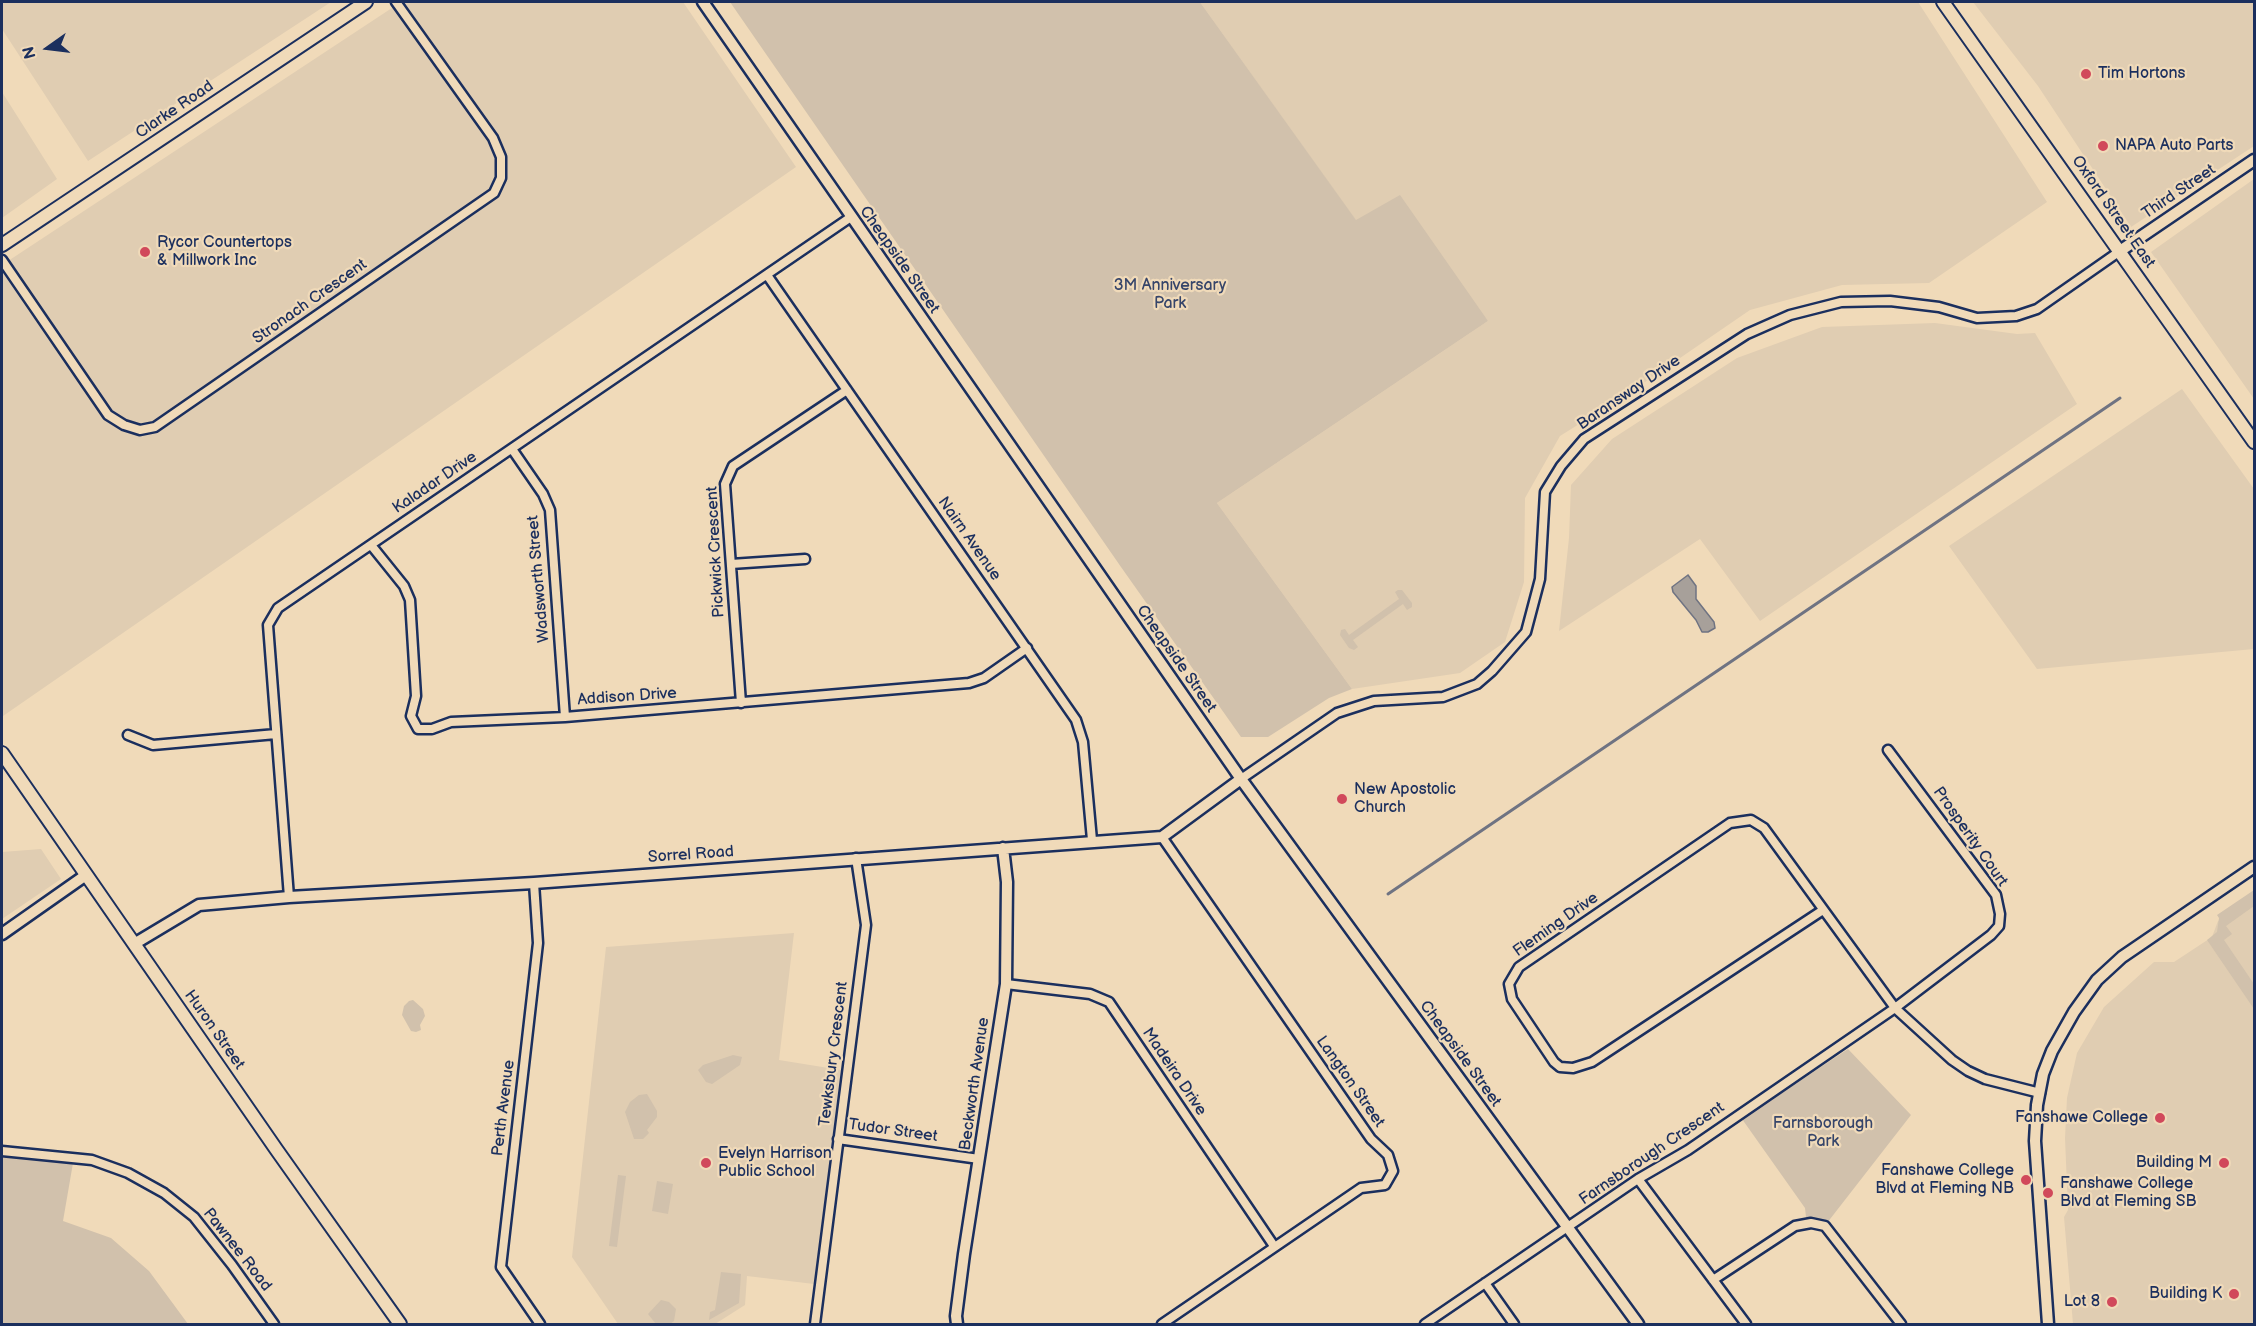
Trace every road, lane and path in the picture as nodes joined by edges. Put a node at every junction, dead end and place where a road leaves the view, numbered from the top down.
1 (366, 2) edge
2 (396, 2) edge
3 (704, 2) edge
4 (1943, 2) edge
5 (2254, 160) edge
6 (850, 217) junction
7 (2, 245) edge
8 (2120, 250) junction
9 (2, 260) edge
10 (767, 275) junction
11 (847, 390) junction
12 (2254, 442) edge
13 (512, 449) junction
14 (371, 545) junction
15 (805, 559) dead end
16 (731, 564) junction
17 (1027, 648) junction
18 (741, 703) junction
19 (565, 717) junction
20 (276, 734) junction
21 (128, 735) dead end
22 (1888, 750) dead end
23 (2, 753) edge
24 (1241, 779) junction
25 (1162, 837) junction
26 (1092, 840) junction
27 (1003, 848) junction
28 (856, 858) junction
29 (2254, 867) edge
30 (86, 875) junction
31 (534, 883) junction
32 (289, 897) junction
33 (1823, 910) junction
34 (2, 934) edge
35 (134, 944) junction
36 (1006, 984) junction
37 (1895, 1008) junction
38 (2040, 1093) junction
39 (838, 1138) junction
40 (2, 1151) edge
41 (979, 1159) junction
42 (1638, 1179) junction
43 (1568, 1228) junction
44 (1274, 1246) junction
45 (1713, 1280) junction
46 (1485, 1283) junction
47 (274, 1324) edge
48 (400, 1324) edge
49 (540, 1324) edge
50 (815, 1324) edge
51 (957, 1324) edge
52 (1162, 1324) edge
53 (1425, 1324) edge
54 (1514, 1324) edge
55 (1638, 1324) edge
56 (1746, 1324) edge
57 (1901, 1324) edge
58 (2048, 1324) edge

1 - 7 main road, Clarke Road
2 - 9 street, Stronach Crescent
3 - 6 street, Cheapside Street
4 - 8 main road, Oxford Street East
5 - 8 street, Third Street
6 - 10 street, Kaladar Drive
6 - 24 street, Cheapside Street
8 - 12 main road, Oxford Street East
8 - 24 street, Baransway Drive
10 - 11 street, Nairn Avenue
10 - 13 street, Kaladar Drive
11 - 16 street, Pickwick Crescent
11 - 17 street, Nairn Avenue
13 - 14 street, Kaladar Drive
13 - 19 street, Wadsworth Street
14 - 19 street, Addison Drive
14 - 20 street, Kaladar Drive
15 - 16 street
16 - 18 street, Pickwick Crescent
17 - 18 street, Addison Drive
17 - 26 street, Nairn Avenue
18 - 19 street, Addison Drive
20 - 21 street
20 - 32 street, Kaladar Drive
22 - 37 street, Prosperity Court
23 - 30 main road, Huron Street
24 - 25 street
24 - 43 street, Cheapside Street
25 - 26 street, Sorrel Road
25 - 44 street, Langton Street
26 - 27 street, Sorrel Road
27 - 28 street, Sorrel Road
27 - 36 street, Beckworth Avenue
28 - 31 street, Sorrel Road
28 - 39 street, Tewksbury Crescent
29 - 38 street
30 - 34 street
30 - 35 main road, Huron Street
31 - 32 street, Sorrel Road
31 - 49 street, Perth Avenue
32 - 35 street, Sorrel Road
33 - 33 street, Fleming Drive
33 - 37 street, Fleming Drive
35 - 48 main road, Huron Street
36 - 41 street, Beckworth Avenue
36 - 44 street, Madeira Drive
37 - 38 street, Fleming Drive
37 - 42 street, Farnsborough Crescent
38 - 58 street
39 - 41 street, Tudor Street
39 - 50 street, Tewksbury Crescent
40 - 47 street, Pawnee Road
41 - 51 street, Beckworth Avenue
42 - 43 street, Farnsborough Crescent
42 - 45 street
43 - 46 street, Farnsborough Crescent
43 - 55 street, Cheapside Street
44 - 52 street, Langton Street
45 - 56 street
45 - 57 street
46 - 53 street, Farnsborough Crescent
46 - 54 street

